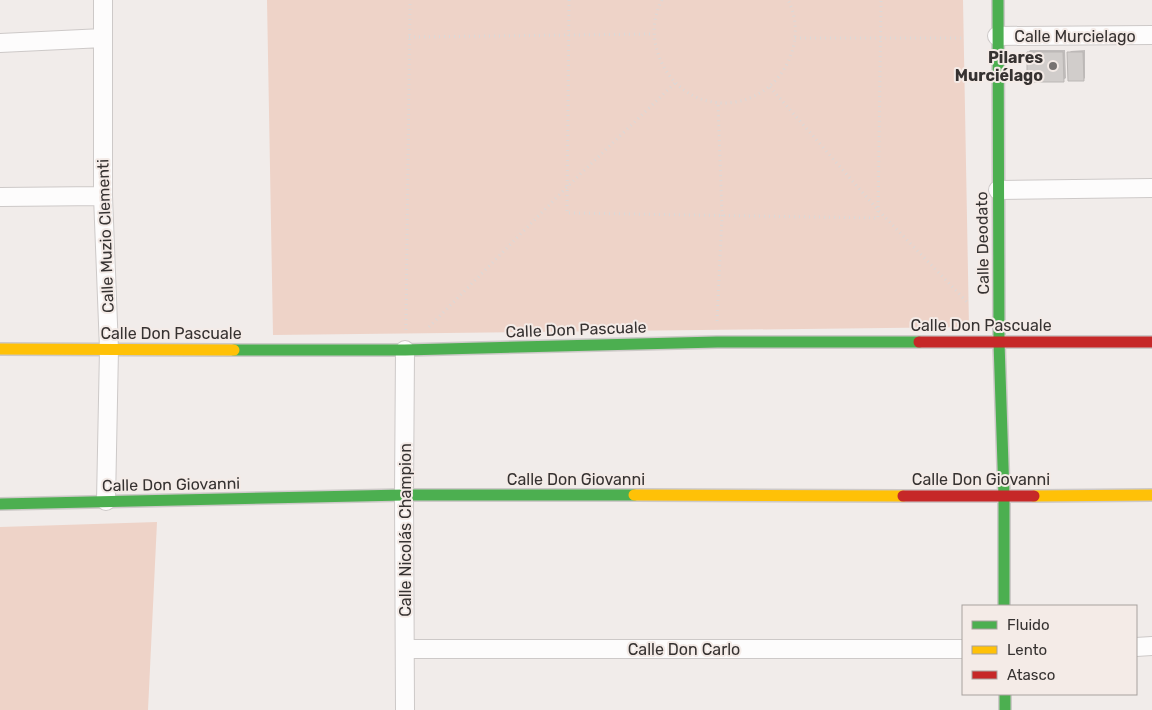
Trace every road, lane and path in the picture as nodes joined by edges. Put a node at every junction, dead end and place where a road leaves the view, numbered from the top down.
1 (103, 0) edge
2 (410, 0) edge
3 (569, 0) edge
4 (662, 0) edge
5 (788, 0) edge
6 (881, 0) edge
7 (998, 0) edge
8 (654, 34) junction
9 (569, 35) junction
10 (997, 36) junction
11 (1152, 36) edge
12 (409, 37) junction
13 (103, 38) junction
14 (796, 38) junction
15 (881, 38) junction
16 (964, 38) dead end
17 (0, 43) edge
18 (675, 83) junction
19 (770, 87) junction
20 (718, 103) junction
21 (567, 187) junction
22 (1152, 188) edge
23 (998, 190) junction
24 (103, 196) junction
25 (0, 197) edge
26 (878, 210) junction
27 (722, 216) junction
28 (969, 304) dead end
29 (426, 329) dead end
30 (716, 342) junction
31 (999, 342) junction
32 (1152, 342) edge
33 (0, 348) edge
34 (109, 349) junction
35 (406, 350) junction
36 (404, 495) junction
37 (1152, 495) edge
38 (1004, 496) junction
39 (106, 501) junction
40 (0, 504) edge
41 (1004, 605) edge
42 (1152, 646) edge
43 (1137, 647) edge
44 (406, 648) junction
45 (962, 649) edge
46 (1005, 695) edge
47 (406, 710) edge
48 (1005, 710) edge

1 - 13 street, Calle Muzio Clementi
2 - 12 path
3 - 9 path
4 - 8 path
5 - 14 path
6 - 15 path
7 - 10 street, Calle Deodato
8 - 9 path
8 - 18 path
9 - 12 path
9 - 21 path
10 - 11 street, Calle Murcielago
10 - 23 street, Calle Deodato
12 - 35 path
13 - 17 street
13 - 24 street, Calle Muzio Clementi
14 - 15 path
14 - 19 path
15 - 16 path
15 - 26 path
18 - 20 path
18 - 21 path
19 - 20 path
19 - 26 path
20 - 27 path
21 - 27 path
21 - 29 path
22 - 23 street
23 - 31 street, Calle Deodato
24 - 25 street
24 - 34 street, Calle Muzio Clementi
26 - 27 path
26 - 28 path
27 - 30 path
30 - 31 street, Calle Don Pascuale
30 - 35 street, Calle Don Pascuale
31 - 32 street, Calle Don Pascuale
31 - 38 street, Calle Deodato
33 - 34 street, Calle Don Pascuale
34 - 35 street, Calle Don Pascuale
34 - 39 street, Calle Muzio Clementi
35 - 36 street, Calle Nicolás Champion
36 - 38 street, Calle Don Giovanni
36 - 39 street, Calle Don Giovanni
36 - 44 street, Calle Nicolás Champion
37 - 38 street, Calle Don Giovanni
38 - 41 street, Calle Deodato
39 - 40 street, Calle Don Giovanni
42 - 43 street
44 - 45 street, Calle Don Carlo
44 - 47 street, Calle Nicolás Champion
46 - 48 street

